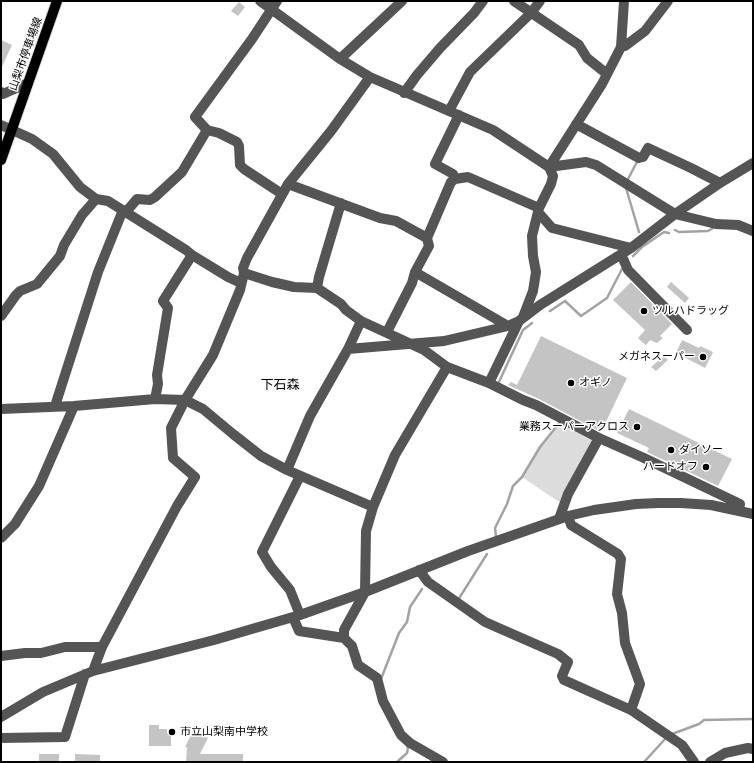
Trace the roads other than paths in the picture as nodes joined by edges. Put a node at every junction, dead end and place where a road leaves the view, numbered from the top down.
1 (57, 1) edge
2 (260, 1) edge
3 (402, 1) edge
4 (483, 1) edge
5 (514, 1) edge
6 (540, 1) edge
7 (624, 1) edge
8 (668, 1) edge
9 (274, 5) edge
10 (531, 13) junction
11 (621, 46) junction
12 (340, 59) junction
13 (607, 74) junction
14 (370, 77) junction
15 (28, 83) junction
16 (1, 92) edge
17 (404, 92) junction
18 (449, 111) junction
19 (459, 115) junction
20 (1, 124) edge
21 (576, 124) junction
22 (12, 129) junction
23 (207, 130) junction
24 (1, 160) edge
25 (753, 163) edge
26 (549, 167) junction
27 (455, 179) junction
28 (720, 183) junction
29 (288, 184) junction
30 (282, 194) junction
31 (96, 200) junction
32 (341, 204) junction
33 (538, 210) junction
34 (125, 211) junction
35 (675, 214) junction
36 (753, 231) edge
37 (427, 238) junction
38 (631, 248) junction
39 (621, 254) junction
40 (192, 256) junction
41 (415, 272) junction
42 (244, 273) junction
43 (241, 284) junction
44 (317, 288) junction
45 (1, 316) edge
46 (521, 319) junction
47 (361, 321) junction
48 (508, 326) junction
49 (687, 330) dead end
50 (387, 332) junction
51 (408, 344) junction
52 (348, 349) junction
53 (447, 367) junction
54 (489, 383) junction
55 (155, 399) junction
56 (185, 400) junction
57 (55, 406) junction
58 (74, 406) junction
59 (1, 410) edge
60 (599, 438) junction
61 (287, 470) junction
62 (300, 476) junction
63 (374, 507) junction
64 (739, 510) junction
65 (753, 514) edge
66 (564, 517) junction
67 (1, 538) edge
68 (419, 570) junction
69 (365, 592) junction
70 (296, 616) junction
71 (344, 638) junction
72 (102, 647) junction
73 (1, 656) edge
74 (89, 672) junction
75 (631, 710) junction
76 (1, 717) edge
77 (1, 738) edge
78 (753, 749) edge
79 (443, 762) edge
80 (694, 762) edge
81 (710, 762) edge

1 - 15 main road, 山梨市停車場線
2 - 9 street
3 - 12 street
4 - 17 street
5 - 10 street
6 - 10 street
7 - 11 street
8 - 11 street
9 - 12 street
9 - 23 street
10 - 13 street
10 - 18 street
11 - 13 street
12 - 14 street
13 - 21 street
14 - 17 street
14 - 29 street
15 - 16 street
15 - 22 main road, 山梨市停車場線
17 - 18 street
18 - 19 street
19 - 26 street
19 - 27 street
20 - 22 street
21 - 26 street
21 - 28 street
22 - 24 main road, 山梨市停車場線
22 - 31 street
23 - 30 street
23 - 34 street
25 - 28 street
26 - 33 street
26 - 35 street
27 - 33 street
27 - 37 street
28 - 35 street
29 - 30 street
29 - 32 street
30 - 42 street
31 - 34 street
31 - 45 street
32 - 37 street
32 - 44 street
33 - 38 street
33 - 46 street
34 - 40 street
34 - 57 street
35 - 36 street
35 - 38 street
37 - 41 street
38 - 39 street
39 - 46 street
39 - 49 street
40 - 43 street
40 - 55 street
41 - 48 street
41 - 50 street
42 - 43 street
42 - 44 street
43 - 56 street
44 - 47 street
46 - 48 street
46 - 54 street
47 - 50 street
47 - 52 street
48 - 51 street
50 - 51 street
51 - 52 street
51 - 53 street
52 - 61 street
53 - 54 street
53 - 63 street
54 - 60 street
55 - 56 street
55 - 58 street
56 - 61 street
56 - 72 street
57 - 58 street
57 - 59 street
58 - 67 street
60 - 64 street
60 - 66 street
61 - 62 street
62 - 63 street
62 - 70 street
63 - 69 street
64 - 65 street
64 - 66 street
66 - 68 street
66 - 75 street
68 - 69 street
68 - 75 street
69 - 70 street
69 - 71 street
70 - 71 street
70 - 74 street
71 - 79 street
72 - 73 street
72 - 74 street
74 - 76 street
74 - 77 street
75 - 80 street
78 - 81 street

